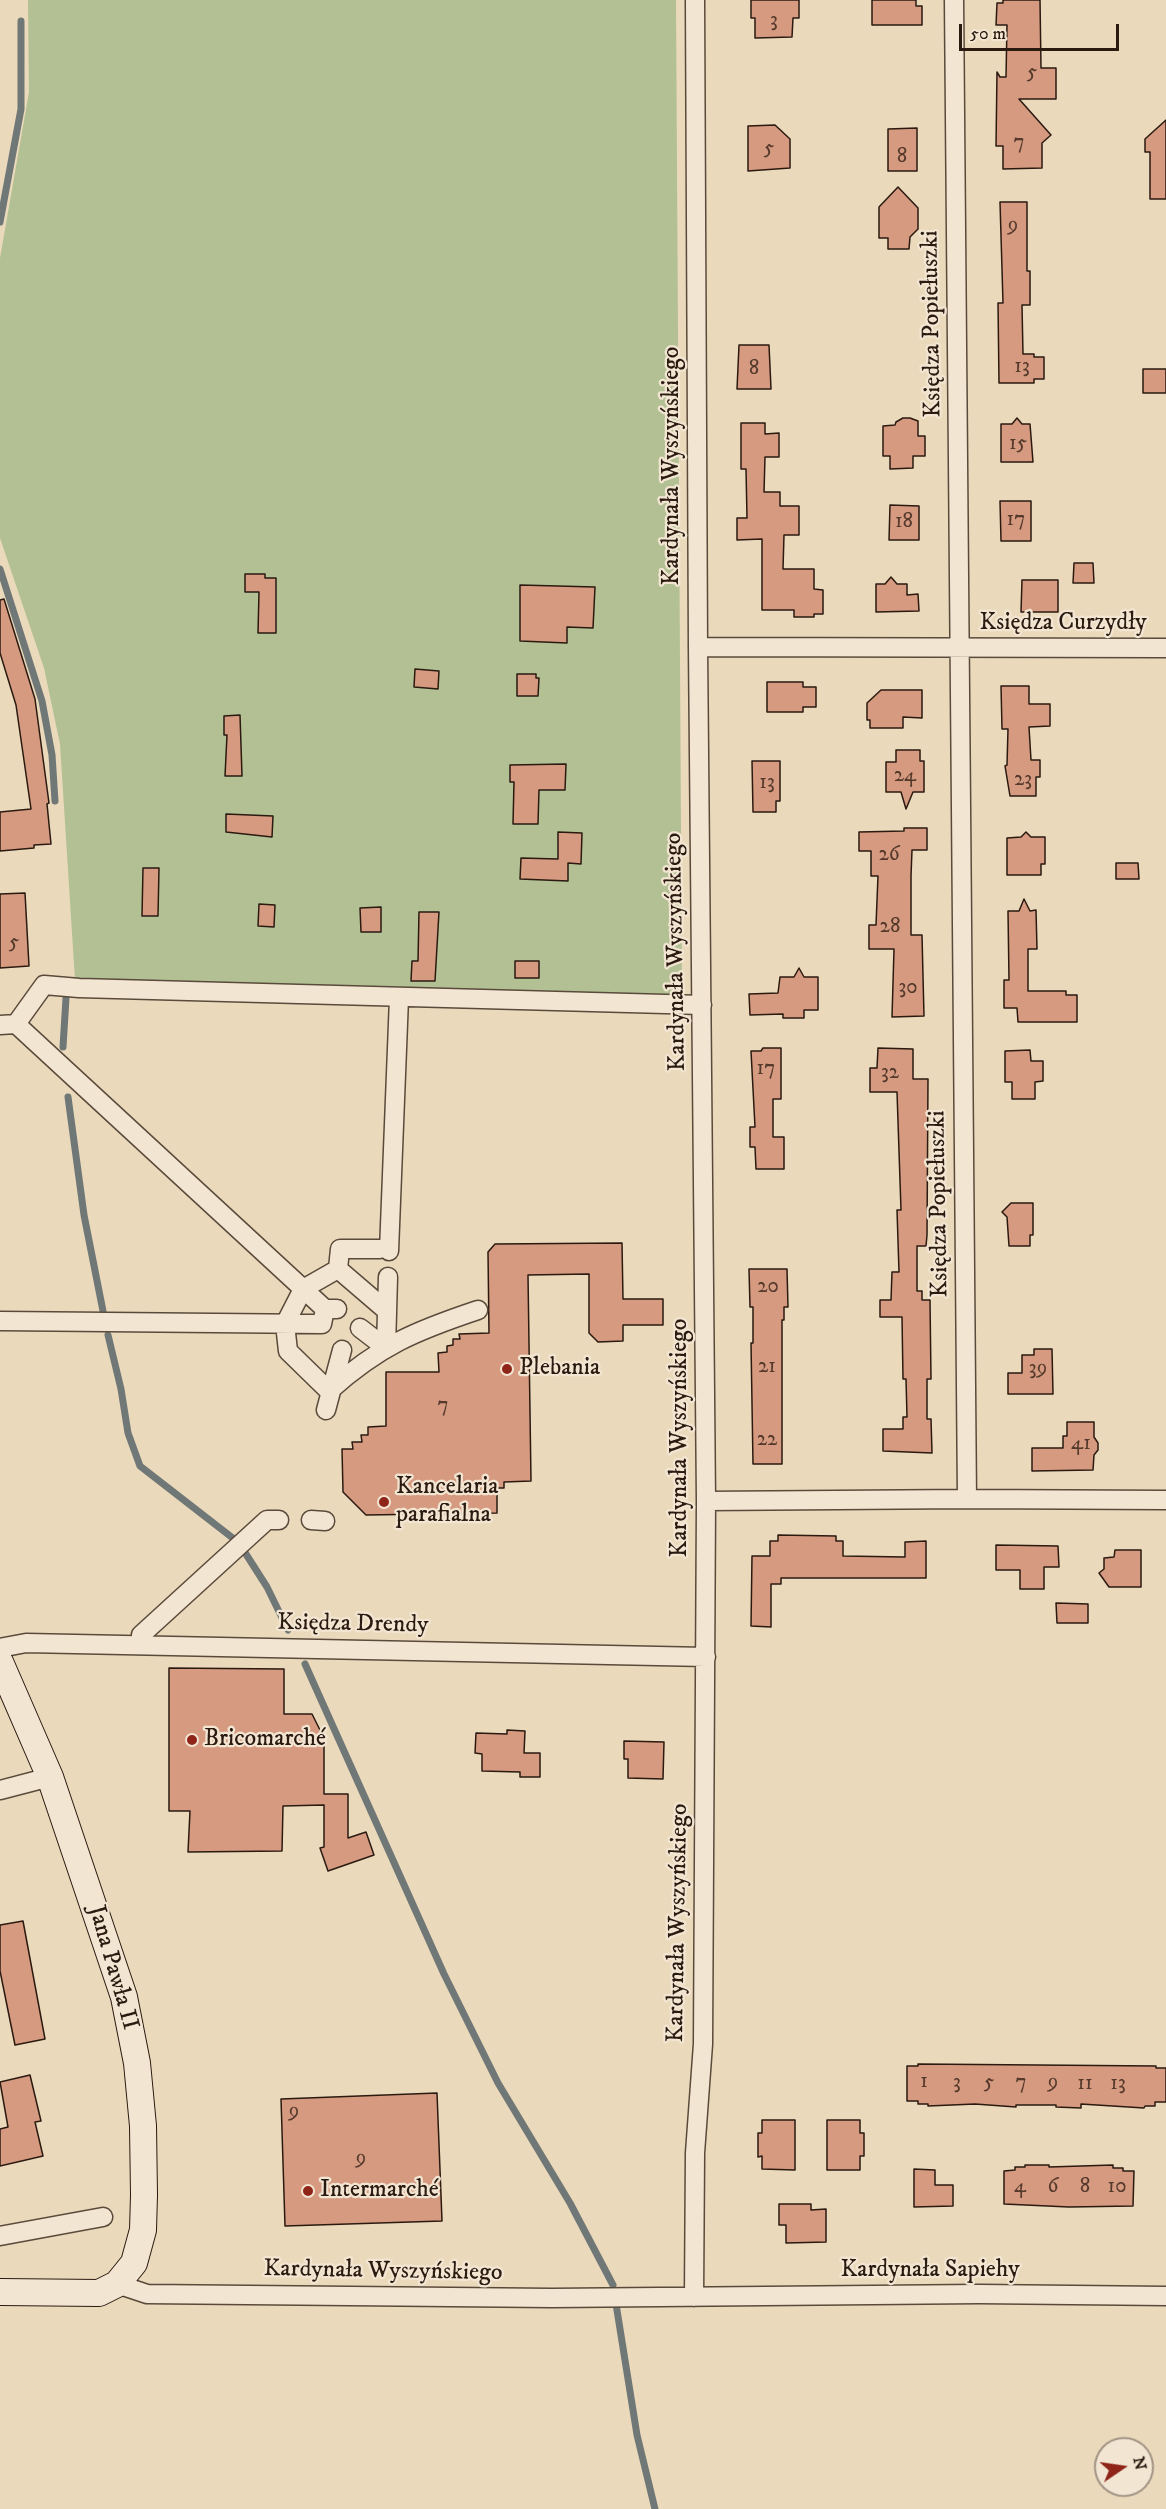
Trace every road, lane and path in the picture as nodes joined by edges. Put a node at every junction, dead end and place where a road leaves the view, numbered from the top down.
1 (695, 0) edge
2 (954, 0) edge
3 (698, 647) junction
4 (960, 648) junction
5 (1166, 648) edge
6 (399, 998) junction
7 (702, 1005) junction
8 (8, 1024) edge
9 (338, 1269) junction
10 (388, 1277) dead end
11 (303, 1289) junction
12 (478, 1310) dead end
13 (387, 1311) junction
14 (0, 1321) edge
15 (285, 1324) junction
16 (360, 1328) dead end
17 (386, 1348) junction
18 (342, 1350) dead end
19 (329, 1391) junction
20 (326, 1410) dead end
21 (967, 1499) junction
22 (1166, 1500) edge
23 (706, 1501) junction
24 (279, 1520) dead end
25 (142, 1645) junction
26 (0, 1648) edge
27 (706, 1657) junction
28 (0, 1662) edge
29 (50, 1777) junction
30 (0, 1790) edge
31 (103, 2217) dead end
32 (0, 2236) edge
33 (117, 2284) junction
34 (0, 2292) edge
35 (1166, 2296) edge
36 (694, 2297) junction

1 - 3 street, Kardynała Wyszyńskiego
2 - 4 street, Księdza Popiełuszki
3 - 4 street
3 - 7 street, Kardynała Wyszyńskiego
4 - 5 street, Księdza Curzydły
4 - 21 street, Księdza Popiełuszki
6 - 7 street
6 - 8 street
6 - 9 street
7 - 23 street, Kardynała Wyszyńskiego
8 - 11 street
9 - 11 street
9 - 13 street
10 - 13 street
11 - 15 street
11 - 15 street
12 - 17 street
13 - 17 street
14 - 15 street
15 - 19 street
16 - 17 street
17 - 19 street
18 - 19 street
19 - 20 street
21 - 22 street
21 - 23 street
23 - 27 street, Kardynała Wyszyńskiego
24 - 25 street
25 - 26 street, Księdza Drendy
25 - 27 street, Księdza Drendy
27 - 36 street, Kardynała Wyszyńskiego
28 - 29 street, Jana Pawła II
29 - 30 street
29 - 33 street, Jana Pawła II
31 - 32 street
33 - 34 street
33 - 36 street, Kardynała Wyszyńskiego
35 - 36 street, Kardynała Sapiehy

